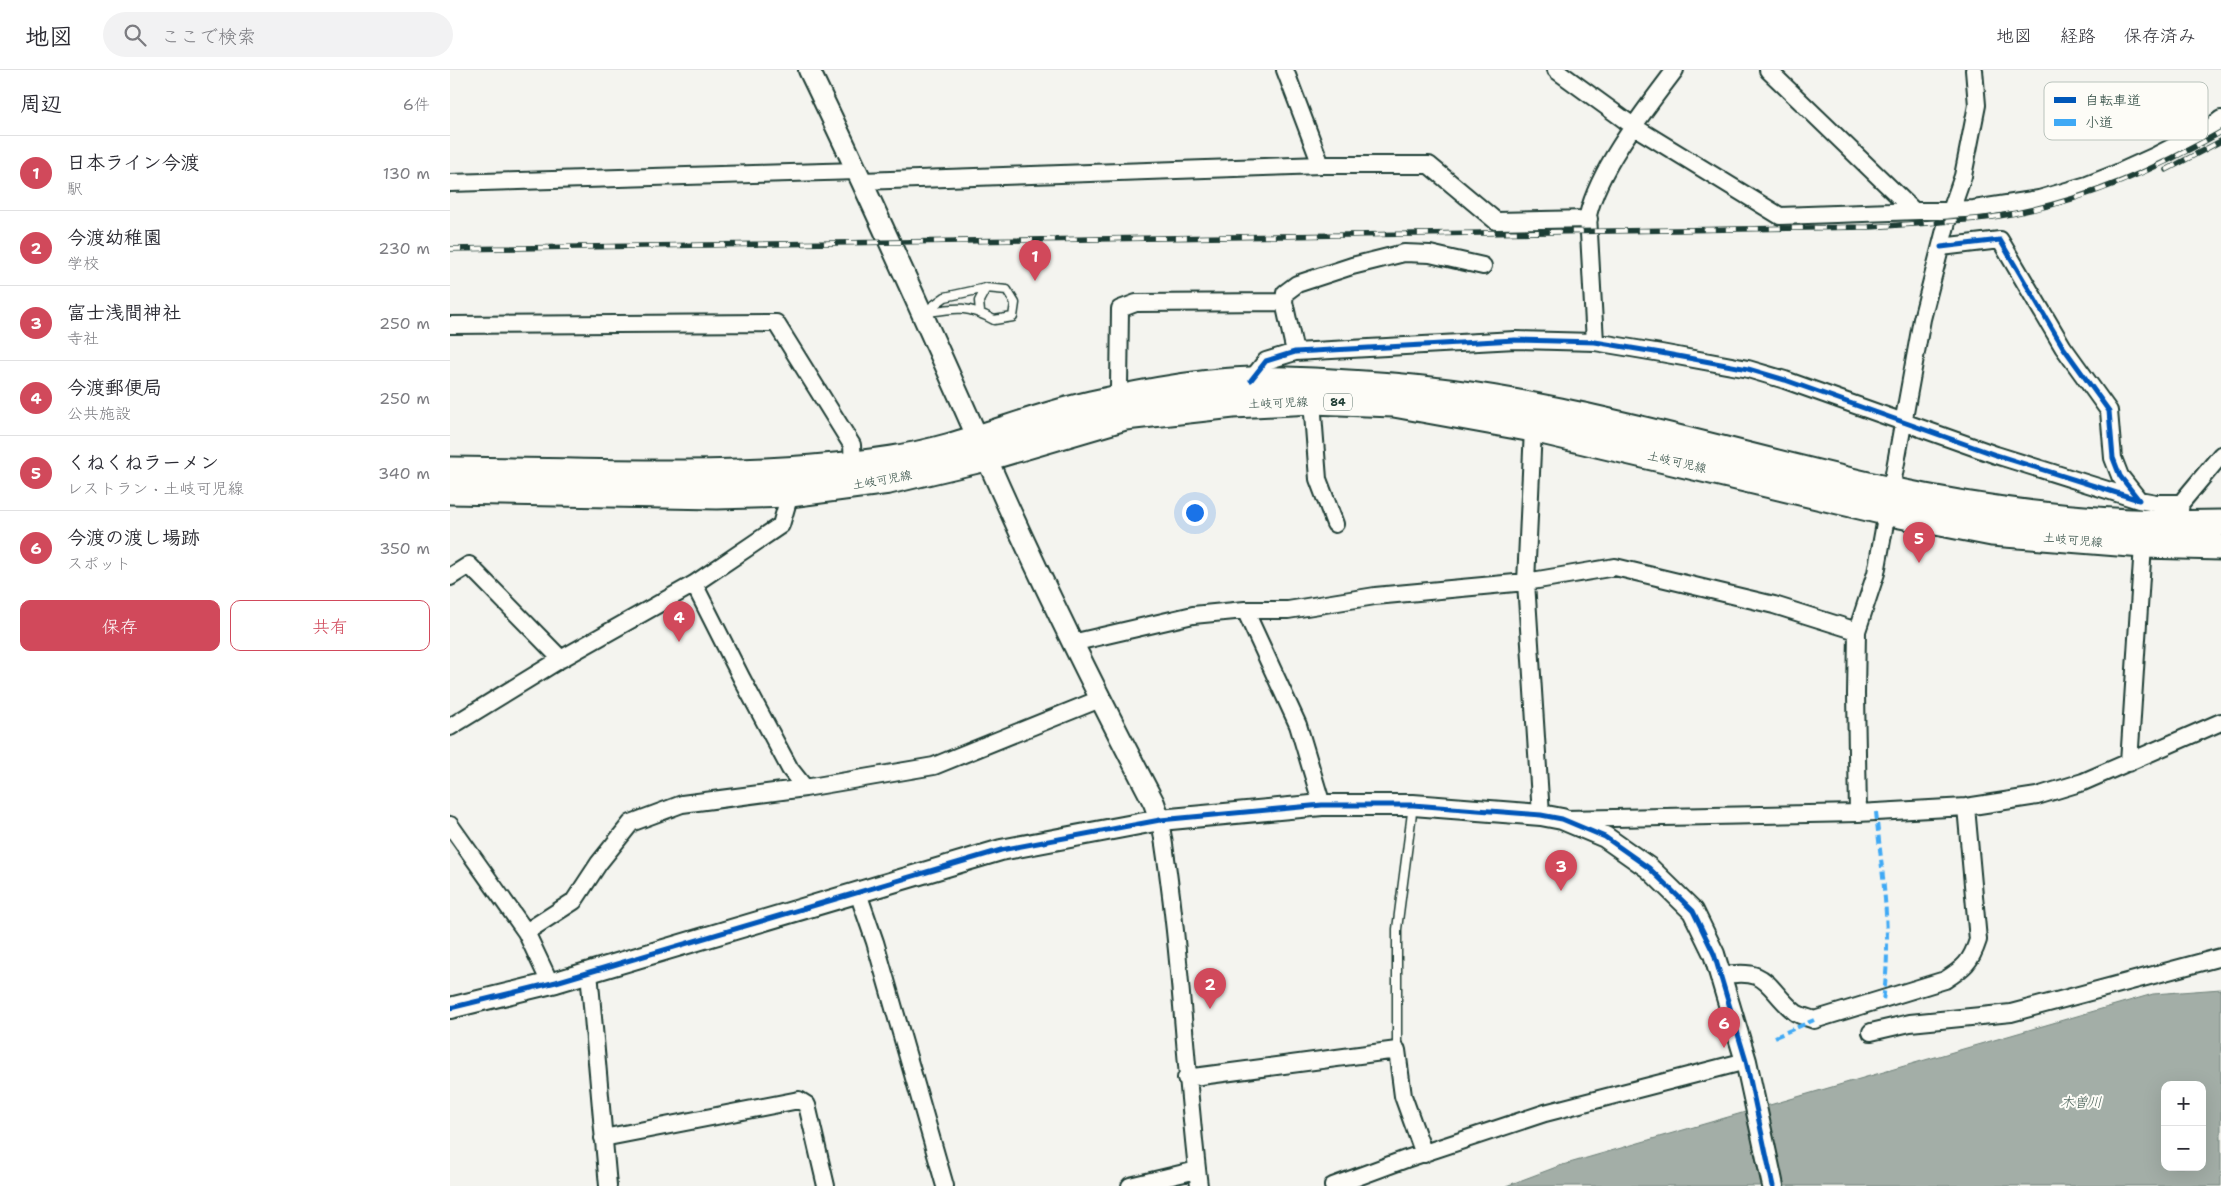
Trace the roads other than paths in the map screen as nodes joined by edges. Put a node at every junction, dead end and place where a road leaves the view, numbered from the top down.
1 (809, 70) edge
2 (1285, 70) edge
3 (1556, 70) edge
4 (1675, 70) edge
5 (1768, 70) edge
6 (1974, 70) edge
7 (2221, 119) edge
8 (1633, 126) junction
9 (2208, 129) edge
10 (2187, 140) edge
11 (1321, 165) junction
12 (860, 176) junction
13 (450, 182) edge
14 (1952, 209) junction
15 (1913, 210) junction
16 (1588, 219) junction
17 (1941, 248) junction
18 (1483, 266) dead end
19 (986, 288) junction
20 (1284, 302) junction
21 (923, 312) junction
22 (980, 312) junction
23 (450, 325) edge
24 (1595, 342) junction
25 (1295, 352) junction
26 (1251, 380) junction
27 (1124, 398) junction
28 (1312, 402) junction
29 (1903, 421) junction
30 (1533, 429) junction
31 (982, 449) junction
32 (2221, 455) edge
33 (853, 464) junction
34 (450, 470) edge
35 (450, 491) edge
36 (790, 494) junction
37 (2139, 500) junction
38 (1888, 501) junction
39 (2180, 514) junction
40 (1335, 524) dead end
41 (2221, 524) edge
42 (2142, 545) junction
43 (2221, 547) edge
44 (450, 577) edge
45 (1526, 582) junction
46 (694, 584) junction
47 (1245, 610) junction
48 (1858, 631) junction
49 (1072, 642) junction
50 (561, 659) junction
51 (1100, 699) junction
52 (2221, 722) edge
53 (450, 727) edge
54 (2129, 763) junction
55 (804, 788) junction
56 (1322, 805) junction
57 (1413, 805) junction
58 (1966, 807) junction
59 (1858, 813) junction
60 (1541, 816) junction
61 (1562, 819) junction
62 (1160, 820) junction
63 (450, 825) edge
64 (858, 893) junction
65 (526, 932) junction
66 (2221, 957) edge
67 (589, 972) junction
68 (1721, 976) junction
69 (550, 983) junction
70 (450, 1008) edge
71 (1871, 1032) dead end
72 (1397, 1050) junction
73 (1746, 1061) junction
74 (1186, 1078) junction
75 (603, 1138) junction
76 (1424, 1154) junction
77 (1198, 1178) edge
78 (608, 1186) edge
79 (826, 1186) edge
80 (945, 1186) edge
81 (1130, 1186) edge
82 (1334, 1186) edge
83 (1773, 1186) edge

1 - 12 street
2 - 11 street
3 - 8 street
4 - 8 street
5 - 15 street
6 - 14 street
7 - 9 street
8 - 15 street
8 - 16 street
10 - 14 street
11 - 12 street
11 - 16 street
12 - 13 street
12 - 21 street
14 - 15 street
14 - 17 street
16 - 24 street
17 - 29 street
17 - 37 street
18 - 20 street
19 - 21 lane
19 - 22 lane
19 - 22 lane
20 - 25 street
20 - 27 street
21 - 22 lane
21 - 31 street
23 - 33 street
24 - 25 street
24 - 29 street
25 - 26 street
26 - 27 main road, 土岐可児線 / 84
26 - 38 main road, 土岐可児線 / 84
27 - 31 main road, 土岐可児線 / 84
28 - 30 main road, 土岐可児線 / 84
28 - 31 main road, 土岐可児線 / 84
28 - 40 street
29 - 37 street
29 - 38 street
30 - 38 main road, 土岐可児線 / 84
30 - 45 street
31 - 33 main road, 土岐可児線 / 84
31 - 36 main road, 土岐可児線 / 84
31 - 49 street
32 - 39 street
33 - 34 main road, 土岐可児線 / 84
35 - 36 main road, 土岐可児線 / 84
36 - 46 street
37 - 39 street
38 - 39 main road, 土岐可児線 / 84
38 - 42 main road, 土岐可児線 / 84
38 - 48 street
39 - 41 main road, 土岐可児線 / 84
42 - 43 main road, 土岐可児線 / 84
42 - 54 street
44 - 50 street
45 - 47 street
45 - 48 street
45 - 60 street
46 - 50 street
46 - 55 street
47 - 49 street
47 - 56 street
48 - 59 street
49 - 51 street
50 - 53 street
51 - 55 street
51 - 62 street
52 - 54 street
54 - 58 street
55 - 65 street
56 - 57 street
56 - 62 street
57 - 60 street
57 - 72 lane
58 - 59 street
58 - 68 street
59 - 61 street
60 - 61 street
61 - 68 street
62 - 64 street
62 - 74 street
63 - 65 street
64 - 67 street
64 - 80 street
65 - 69 street
66 - 71 street
67 - 69 street
67 - 75 street
68 - 73 street
69 - 70 street
72 - 74 street
72 - 76 street
73 - 76 street
73 - 83 street
74 - 77 street
75 - 78 street
75 - 79 street
76 - 82 street
77 - 81 street

